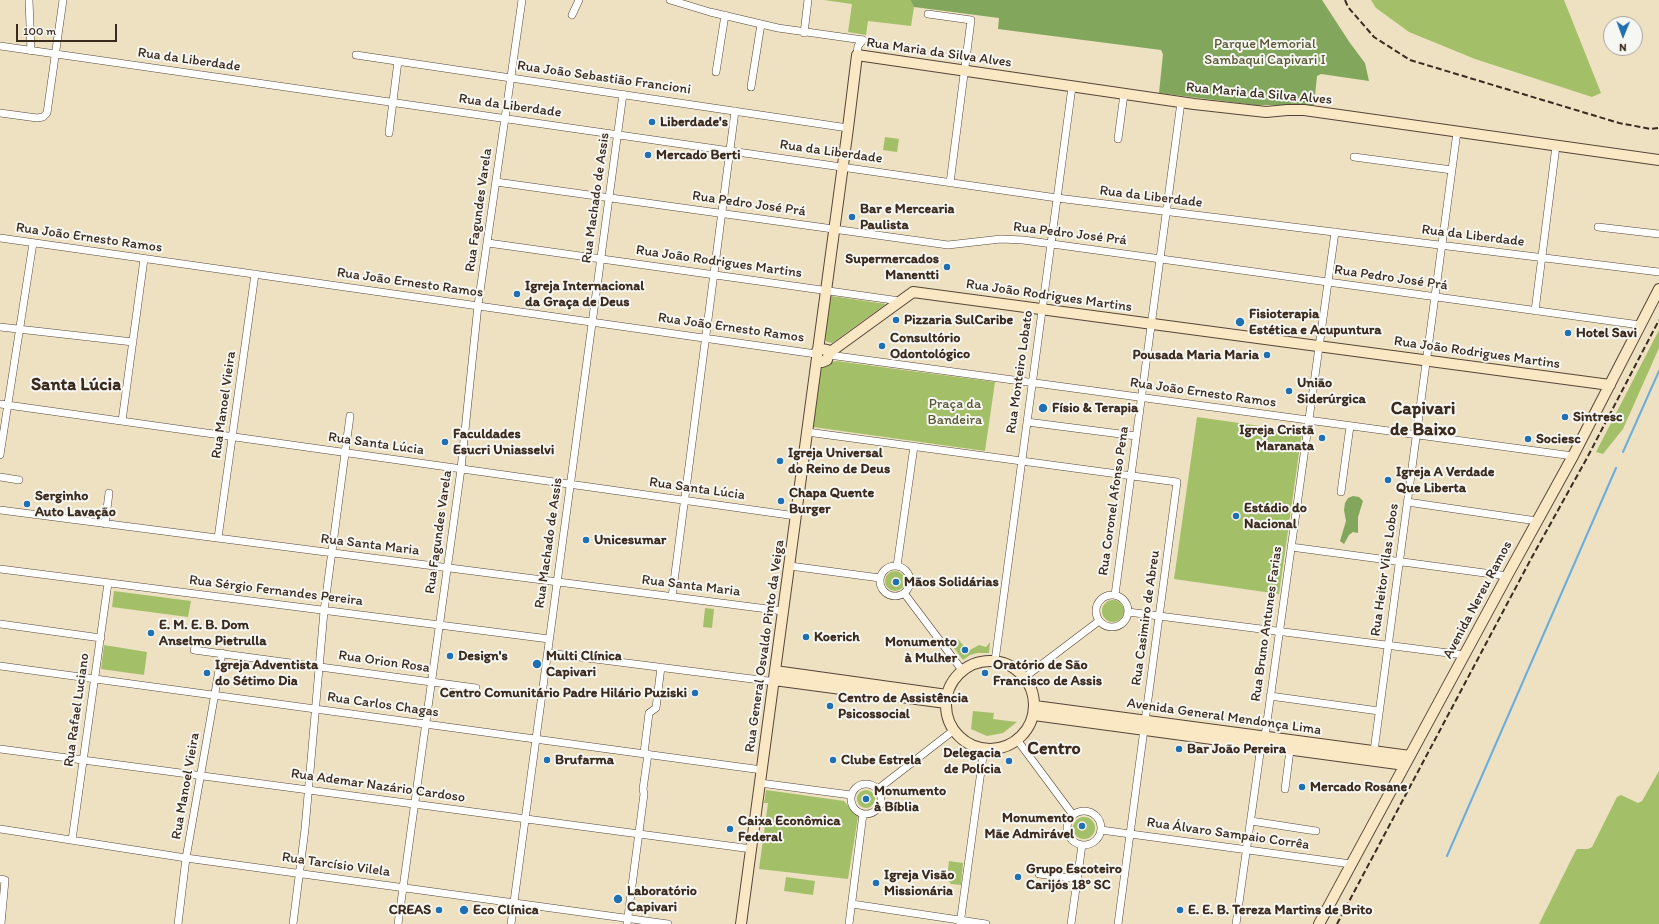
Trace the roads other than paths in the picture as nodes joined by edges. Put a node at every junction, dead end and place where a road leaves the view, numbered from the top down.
1 (29, 0) edge
2 (63, 0) edge
3 (522, 0) edge
4 (579, 0) edge
5 (670, 0) edge
6 (808, 0) edge
7 (693, 3) edge
8 (928, 14) dead end
9 (572, 15) dead end
10 (725, 16) junction
11 (761, 24) junction
12 (804, 33) junction
13 (0, 46) edge
14 (859, 47) junction
15 (30, 51) junction
16 (56, 54) junction
17 (356, 55) dead end
18 (398, 61) junction
19 (964, 71) junction
20 (716, 72) dead end
21 (510, 78) junction
22 (751, 87) dead end
23 (1072, 87) junction
24 (623, 94) junction
25 (1124, 94) junction
26 (1181, 102) junction
27 (393, 103) junction
28 (735, 111) junction
29 (0, 113) edge
30 (505, 119) junction
31 (848, 128) junction
32 (1457, 132) junction
33 (389, 133) dead end
34 (617, 135) junction
35 (1118, 139) dead end
36 (1556, 146) junction
37 (730, 151) junction
38 (1354, 157) dead end
39 (1659, 160) edge
40 (843, 167) junction
41 (1452, 170) junction
42 (496, 182) junction
43 (950, 183) junction
44 (609, 198) junction
45 (1057, 198) junction
46 (1166, 212) junction
47 (722, 214) junction
48 (1598, 227) dead end
49 (835, 229) junction
50 (1335, 232) junction
51 (1659, 234) edge
52 (0, 238) edge
53 (33, 243) junction
54 (488, 243) junction
55 (1051, 244) junction
56 (1442, 245) junction
57 (1542, 257) junction
58 (144, 259) junction
59 (601, 259) junction
60 (1160, 259) junction
61 (1659, 272) edge
62 (255, 274) junction
63 (714, 275) junction
64 (1328, 282) junction
65 (1659, 289) edge
66 (826, 291) junction
67 (1435, 297) junction
68 (900, 301) junction
69 (478, 305) junction
70 (1042, 309) junction
71 (1535, 311) junction
72 (592, 322) junction
73 (1151, 324) junction
74 (1640, 325) junction
75 (0, 327) edge
76 (19, 329) junction
77 (706, 338) junction
78 (133, 342) junction
79 (1319, 346) junction
80 (822, 355) junction
81 (1426, 360) junction
82 (1032, 383) junction
83 (1610, 385) junction
84 (1141, 398) junction
85 (4, 405) edge
86 (350, 416) dead end
87 (1309, 420) junction
88 (122, 421) junction
89 (1027, 422) junction
90 (1350, 426) junction
91 (808, 432) junction
92 (1416, 435) junction
93 (1136, 436) junction
94 (232, 437) junction
95 (914, 446) junction
96 (345, 453) junction
97 (0, 455) edge
98 (1574, 456) junction
99 (1022, 461) junction
100 (461, 469) junction
101 (1131, 476) junction
102 (0, 477) edge
103 (19, 480) dead end
104 (570, 484) junction
105 (1341, 492) dead end
106 (109, 493) dead end
107 (685, 500) junction
108 (1407, 502) junction
109 (0, 510) edge
110 (796, 516) junction
111 (1537, 521) junction
112 (105, 524) junction
113 (218, 538) junction
114 (1291, 547) junction
115 (332, 553) junction
116 (1399, 562) junction
117 (790, 566) junction
118 (897, 566) junction
119 (447, 568) junction
120 (0, 569) edge
121 (1507, 576) junction
122 (880, 578) junction
123 (557, 582) junction
124 (108, 583) junction
125 (904, 593) junction
126 (1115, 595) junction
127 (672, 597) junction
128 (324, 611) junction
129 (783, 611) junction
130 (1128, 612) junction
131 (1159, 616) junction
132 (1099, 621) junction
133 (0, 624) edge
134 (439, 625) junction
135 (1279, 631) junction
136 (100, 638) junction
137 (550, 639) junction
138 (1388, 646) junction
139 (194, 650) dead end
140 (222, 653) junction
141 (548, 653) junction
142 (1464, 655) junction
143 (995, 661) junction
144 (0, 666) edge
145 (319, 666) junction
146 (661, 667) junction
147 (962, 670) junction
148 (775, 675) junction
149 (1025, 677) junction
150 (95, 679) junction
151 (432, 682) junction
152 (476, 688) dead end
153 (215, 695) junction
154 (1270, 696) junction
155 (946, 699) junction
156 (315, 709) junction
157 (1034, 710) junction
158 (1379, 711) junction
159 (426, 724) junction
160 (1145, 725) junction
161 (954, 730) junction
162 (536, 739) junction
163 (1018, 741) junction
164 (1263, 741) junction
165 (0, 749) edge
166 (984, 749) junction
167 (1290, 750) junction
168 (1374, 751) junction
169 (646, 754) junction
170 (84, 760) junction
171 (1408, 760) junction
172 (762, 770) junction
173 (201, 775) junction
174 (760, 784) junction
175 (1285, 789) dead end
176 (308, 790) junction
177 (878, 790) junction
178 (851, 795) junction
179 (415, 804) junction
180 (863, 814) junction
181 (1073, 815) junction
182 (525, 818) junction
183 (1251, 822) junction
184 (0, 829) edge
185 (1101, 830) junction
186 (1316, 831) dead end
187 (639, 834) junction
188 (1130, 834) junction
189 (72, 840) junction
190 (1082, 845) junction
191 (752, 849) junction
192 (1247, 850) junction
193 (186, 858) junction
194 (1351, 864) junction
195 (300, 874) junction
196 (1039, 874) dead end
197 (0, 879) edge
198 (1077, 879) junction
199 (404, 888) junction
200 (514, 903) junction
201 (852, 904) junction
202 (627, 921) edge
203 (960, 922) edge
204 (0, 924) edge
205 (178, 924) edge
206 (293, 924) edge
207 (398, 924) edge
208 (511, 924) edge
209 (668, 924) edge
210 (742, 924) edge
211 (849, 924) edge
212 (986, 924) edge
213 (1071, 924) edge
214 (1118, 924) edge
215 (1236, 924) edge
216 (1319, 924) edge

1 - 15 street
2 - 16 street
3 - 21 street, Rua Fagundes Varela
4 - 9 street
5 - 7 street
6 - 12 street
7 - 10 street
8 - 19 street
10 - 11 street
10 - 20 street
11 - 12 street
11 - 22 street
12 - 14 street
13 - 15 street, Rua da Liberdade
14 - 19 street, Rua Maria da Silva Alves
14 - 31 street, Rua General Osvaldo Pinto da Veiga
15 - 16 street, Rua da Liberdade
16 - 27 street, Rua da Liberdade
16 - 29 street
17 - 18 street, Rua João Sebastião Francioni
18 - 21 street, Rua João Sebastião Francioni
18 - 27 street
19 - 23 street, Rua Maria da Silva Alves
19 - 43 street
21 - 24 street, Rua João Sebastião Francioni
21 - 30 street, Rua Fagundes Varela
23 - 25 street, Rua Maria da Silva Alves
23 - 45 street, Rua Monteiro Lobato
24 - 28 street, Rua João Sebastião Francioni
24 - 34 street, Rua Machado de Assis
25 - 26 street, Rua Maria da Silva Alves
25 - 35 street
26 - 32 street, Rua Maria da Silva Alves
26 - 46 street, Rua Coronel Afonso Pena
27 - 30 street, Rua da Liberdade
27 - 33 street
28 - 31 street, Rua João Sebastião Francioni
28 - 37 street
30 - 34 street, Rua da Liberdade
30 - 42 street, Rua Fagundes Varela
31 - 40 street, Rua General Osvaldo Pinto da Veiga
32 - 36 street, Rua Maria da Silva Alves
32 - 41 street, Rua Heitor Vilas Lobos
34 - 37 street, Rua da Liberdade
34 - 44 street, Rua Machado de Assis
36 - 39 street, Rua Maria da Silva Alves
36 - 57 street
37 - 40 street, Rua da Liberdade
37 - 47 street
38 - 41 street
40 - 43 street, Rua da Liberdade
40 - 49 street, Rua General Osvaldo Pinto da Veiga
41 - 56 street, Rua Heitor Vilas Lobos
42 - 44 street, Rua Pedro José Prá
42 - 54 street, Rua Fagundes Varela
43 - 45 street, Rua da Liberdade
44 - 47 street, Rua Pedro José Prá
44 - 59 street, Rua Machado de Assis
45 - 46 street, Rua da Liberdade
45 - 55 street, Rua Monteiro Lobato
46 - 50 street, Rua da Liberdade
46 - 60 street, Rua Coronel Afonso Pena
47 - 49 street, Rua Pedro José Prá
47 - 63 street
48 - 51 street
49 - 55 street, Rua Pedro José Prá
49 - 66 street, Rua General Osvaldo Pinto da Veiga
50 - 56 street, Rua da Liberdade
50 - 64 street, Rua Bruno Antunes Farias
52 - 53 street, Rua João Ernesto Ramos
53 - 58 street, Rua João Ernesto Ramos
53 - 76 street
54 - 59 street, Rua João Rodrigues Martins
54 - 69 street, Rua Fagundes Varela
55 - 60 street, Rua Pedro José Prá
55 - 70 street, Rua Monteiro Lobato
56 - 57 street, Rua da Liberdade
56 - 67 street, Rua Heitor Vilas Lobos
57 - 61 street, Rua da Liberdade
57 - 71 street
58 - 62 street, Rua João Ernesto Ramos
58 - 78 street
59 - 63 street, Rua João Rodrigues Martins
59 - 72 street, Rua Machado de Assis
60 - 64 street, Rua Pedro José Prá
60 - 73 street, Rua Coronel Afonso Pena
62 - 69 street, Rua João Ernesto Ramos
62 - 94 street, Rua Manoel Vieira
63 - 66 street, Rua João Rodrigues Martins
63 - 77 street
64 - 67 street, Rua Pedro José Prá
64 - 79 street, Rua Bruno Antunes Farias
65 - 74 street, Avenida Nereu Ramos
66 - 68 street, Rua João Rodrigues Martins
66 - 80 street, Rua General Osvaldo Pinto da Veiga
67 - 71 street, Rua Pedro José Prá
67 - 81 street, Rua Heitor Vilas Lobos
68 - 70 street, Rua João Rodrigues Martins
68 - 80 street
69 - 72 street, Rua João Ernesto Ramos
69 - 100 street, Rua Fagundes Varela
70 - 73 street, Rua João Rodrigues Martins
70 - 82 street, Rua Monteiro Lobato
71 - 74 street, Rua Pedro José Prá
72 - 77 street, Rua João Ernesto Ramos
72 - 104 street, Rua Machado de Assis
73 - 79 street, Rua João Rodrigues Martins
73 - 84 street, Rua Coronel Afonso Pena
74 - 83 street, Avenida Nereu Ramos
75 - 76 street
76 - 78 street
76 - 85 street
77 - 80 street, Rua João Ernesto Ramos
77 - 107 street
78 - 88 street
79 - 81 street, Rua João Rodrigues Martins
79 - 87 street, Rua Bruno Antunes Farias
80 - 82 street, Rua João Ernesto Ramos
80 - 91 street, Rua General Osvaldo Pinto da Veiga
81 - 83 street, Rua João Rodrigues Martins
81 - 92 street, Rua Heitor Vilas Lobos
82 - 84 street, Rua João Ernesto Ramos
82 - 89 street, Rua Monteiro Lobato
83 - 98 street, Avenida Nereu Ramos
84 - 87 street, Rua João Ernesto Ramos
84 - 93 street, Rua Coronel Afonso Pena
85 - 88 street, Rua Santa Lúcia
85 - 97 street
86 - 96 street
87 - 90 street, Rua João Ernesto Ramos
87 - 114 street, Rua Bruno Antunes Farias
88 - 94 street, Rua Santa Lúcia
89 - 93 street
89 - 99 street, Rua Monteiro Lobato
90 - 92 street, Rua João Ernesto Ramos
90 - 105 street
91 - 95 street
91 - 110 street, Rua General Osvaldo Pinto da Veiga
92 - 98 street, Rua João Ernesto Ramos
92 - 108 street, Rua Heitor Vilas Lobos
93 - 101 street, Rua Coronel Afonso Pena
94 - 96 street, Rua Santa Lúcia
94 - 113 street, Rua Manoel Vieira
95 - 99 street
95 - 118 street
96 - 100 street, Rua Santa Lúcia
96 - 115 street
98 - 111 street, Avenida Nereu Ramos
99 - 101 street
99 - 143 street, Rua Monteiro Lobato
100 - 104 street, Rua Santa Lúcia
100 - 119 street, Rua Fagundes Varela
101 - 126 street, Rua Coronel Afonso Pena
101 - 131 street, Rua Casimiro de Abreu
102 - 103 street
104 - 107 street, Rua Santa Lúcia
104 - 123 street, Rua Machado de Assis
106 - 112 street
107 - 110 street, Rua Santa Lúcia
107 - 127 street
108 - 111 street
108 - 116 street, Rua Heitor Vilas Lobos
109 - 112 street, Rua Santa Maria
110 - 117 street, Rua General Osvaldo Pinto da Veiga
111 - 121 street, Avenida Nereu Ramos
112 - 113 street, Rua Santa Maria
113 - 115 street, Rua Santa Maria
114 - 116 street
114 - 135 street, Rua Bruno Antunes Farias
115 - 119 street, Rua Santa Maria
115 - 128 street
116 - 121 street
116 - 138 street, Rua Heitor Vilas Lobos
117 - 122 street
117 - 129 street, Rua General Osvaldo Pinto da Veiga
118 - 122 street
118 - 125 street
119 - 123 street, Rua Santa Maria
119 - 134 street, Rua Fagundes Varela
120 - 124 street, Rua Sérgio Fernandes Pereira
121 - 142 street, Avenida Nereu Ramos
122 - 125 street
123 - 127 street, Rua Santa Maria
123 - 137 street, Rua Machado de Assis
124 - 128 street, Rua Sérgio Fernandes Pereira
124 - 136 street, Rua Rafael Luciano
125 - 147 street
126 - 130 street
126 - 132 street
127 - 129 street, Rua Santa Maria
128 - 134 street, Rua Sérgio Fernandes Pereira
128 - 145 street
129 - 148 street, Rua General Osvaldo Pinto da Veiga
130 - 131 street
130 - 132 street
131 - 135 street
131 - 160 street, Rua Casimiro de Abreu
132 - 149 street
133 - 136 street
134 - 137 street, Rua Sérgio Fernandes Pereira
134 - 151 street, Rua Fagundes Varela
135 - 138 street
135 - 154 street, Rua Bruno Antunes Farias
136 - 150 street, Rua Rafael Luciano
137 - 141 street, Rua Machado de Assis
138 - 142 street
138 - 158 street, Rua Heitor Vilas Lobos
139 - 140 street, Rua Orion Rosa
140 - 145 street, Rua Orion Rosa
140 - 153 street, Rua Manoel Vieira
141 - 146 street
141 - 162 street, Rua Machado de Assis
142 - 171 street, Avenida Nereu Ramos
143 - 147 street
143 - 149 street
144 - 150 street, Rua Carlos Chagas
145 - 151 street, Rua Orion Rosa
145 - 156 street
146 - 148 street
146 - 169 street
147 - 155 street
148 - 155 street
148 - 172 street, Rua General Osvaldo Pinto da Veiga
149 - 157 street
150 - 153 street, Rua Carlos Chagas
150 - 170 street, Rua Rafael Luciano
151 - 152 street, Rua Orion Rosa
151 - 159 street, Rua Fagundes Varela
153 - 156 street, Rua Carlos Chagas
153 - 173 street, Rua Manoel Vieira
154 - 158 street
154 - 164 street, Rua Bruno Antunes Farias
155 - 161 street
156 - 159 street, Rua Carlos Chagas
156 - 176 street
157 - 160 street, Avenida General Mendonça Lima
157 - 163 street
158 - 168 street, Rua Heitor Vilas Lobos
159 - 162 street, Rua Carlos Chagas
159 - 179 street, Rua Fagundes Varela
160 - 164 street, Avenida General Mendonça Lima
160 - 188 street, Rua Casimiro de Abreu
161 - 166 street
161 - 177 street
162 - 169 street, Rua Carlos Chagas
162 - 182 street, Rua Machado de Assis
163 - 166 street
163 - 181 street
164 - 167 street, Avenida General Mendonça Lima
164 - 168 street, Avenida General Mendonça Lima
164 - 183 street, Rua Bruno Antunes Farias
165 - 170 street, Rua Ademar Nazário Cardoso
166 - 203 street
167 - 171 street, Avenida General Mendonça Lima
167 - 175 street
168 - 171 street, Avenida General Mendonça Lima
169 - 172 street, Rua Carlos Chagas
169 - 187 street
170 - 173 street, Rua Ademar Nazário Cardoso
170 - 189 street, Rua Rafael Luciano
171 - 194 street, Avenida Nereu Ramos
172 - 174 street, Rua General Osvaldo Pinto da Veiga
173 - 176 street, Rua Ademar Nazário Cardoso
173 - 193 street, Rua Manoel Vieira
174 - 178 street
174 - 191 street, Rua General Osvaldo Pinto da Veiga
176 - 179 street, Rua Ademar Nazário Cardoso
176 - 195 street
177 - 178 street
177 - 180 street
178 - 180 street
179 - 182 street, Rua Ademar Nazário Cardoso
179 - 199 street, Rua Fagundes Varela
180 - 201 street
181 - 185 street
181 - 190 street
182 - 187 street, Rua Ademar Nazário Cardoso
182 - 200 street, Rua Machado de Assis
183 - 186 street
183 - 192 street, Rua Bruno Antunes Farias
184 - 189 street, Rua Tarcísio Vilela
185 - 188 street, Rua Álvaro Sampaio Corrêa
185 - 190 street
187 - 191 street, Rua Ademar Nazário Cardoso
187 - 202 street
188 - 192 street, Rua Álvaro Sampaio Corrêa
188 - 214 street, Rua Casimiro de Abreu
189 - 193 street, Rua Tarcísio Vilela
190 - 198 street
191 - 210 street, Rua General Osvaldo Pinto da Veiga
192 - 194 street, Rua Álvaro Sampaio Corrêa
192 - 215 street, Rua Bruno Antunes Farias
193 - 195 street, Rua Tarcísio Vilela
193 - 205 street, Rua Manoel Vieira
194 - 216 street, Avenida Nereu Ramos
195 - 199 street, Rua Tarcísio Vilela
195 - 206 street
196 - 198 street
197 - 204 street
198 - 213 street
199 - 200 street, Rua Tarcísio Vilela
199 - 207 street, Rua Fagundes Varela
200 - 202 street, Rua Tarcísio Vilela
200 - 208 street, Rua Machado de Assis
201 - 203 street
201 - 211 street
202 - 209 street, Rua Tarcísio Vilela
203 - 212 street

